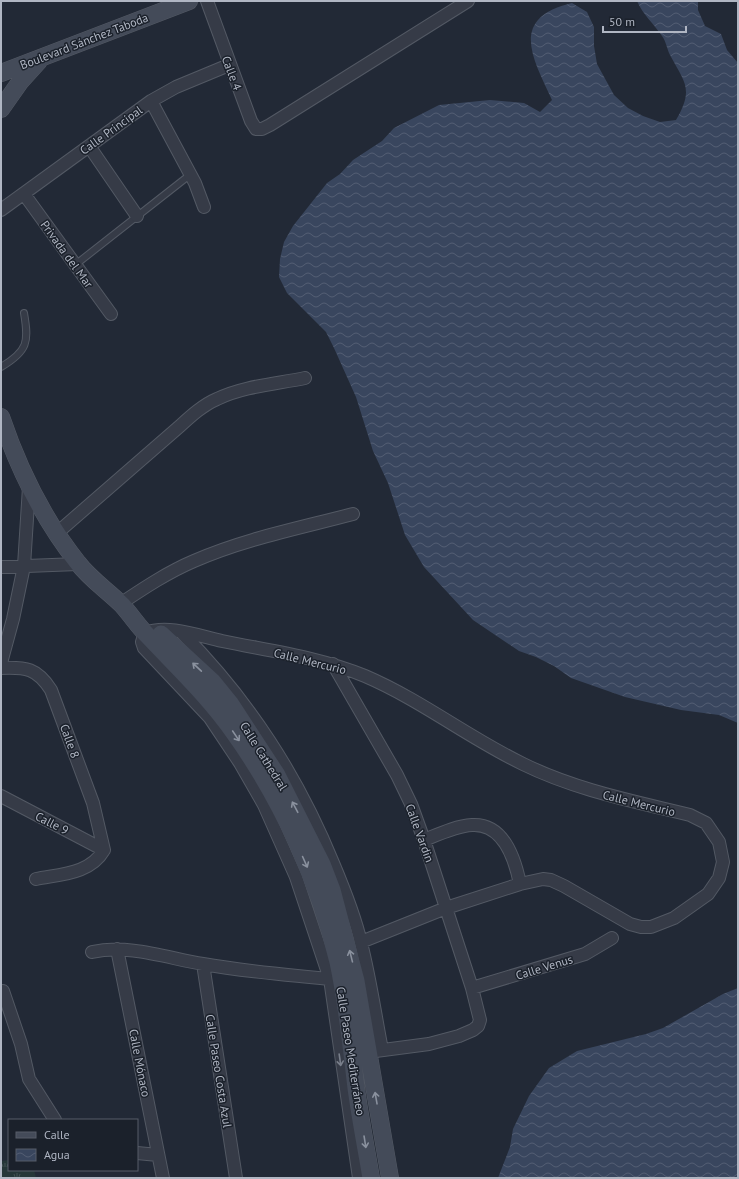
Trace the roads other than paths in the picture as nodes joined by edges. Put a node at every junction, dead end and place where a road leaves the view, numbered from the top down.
1 (189, 1) edge
2 (207, 1) edge
3 (468, 1) edge
4 (41, 58) junction
5 (229, 65) junction
6 (1, 73) edge
7 (151, 101) junction
8 (1, 110) edge
9 (89, 146) junction
10 (191, 174) junction
11 (24, 194) junction
12 (204, 207) dead end
13 (1, 210) edge
14 (137, 216) junction
15 (75, 265) junction
16 (24, 313) dead end
17 (111, 314) dead end
18 (1, 367) edge
19 (305, 378) dead end
20 (1, 417) edge
21 (29, 487) junction
22 (353, 514) dead end
23 (57, 533) junction
24 (78, 564) junction
25 (24, 566) junction
26 (1, 567) edge
27 (125, 609) junction
28 (150, 631) junction
29 (182, 633) junction
30 (1, 663) edge
31 (333, 664) junction
32 (1, 668) edge
33 (1, 796) edge
34 (424, 840) junction
35 (104, 850) junction
36 (36, 879) dead end
37 (520, 884) junction
38 (446, 908) junction
39 (326, 925) joint
40 (345, 934) joint
41 (612, 938) dead end
42 (361, 942) junction
43 (117, 949) junction
44 (92, 952) dead end
45 (203, 964) junction
46 (342, 980) junction
47 (472, 988) junction
48 (3, 991) dead end
49 (375, 1051) junction
50 (54, 1119) edge
51 (138, 1153) edge
52 (158, 1155) junction
53 (163, 1178) edge
54 (236, 1178) edge
55 (359, 1178) edge
56 (371, 1178) edge
57 (390, 1178) edge

1 - 4 street, Boulevard Sánchez Taboda
2 - 5 street, Calle 4
3 - 5 street, Calle 4
4 - 6 street, Boulevard Sánchez Taboda
4 - 8 street
5 - 7 street, Calle Principal
7 - 9 street, Calle Principal
7 - 10 street
9 - 11 street, Calle Principal
9 - 14 street
10 - 12 street
10 - 14 lane
11 - 13 street, Calle Principal
11 - 15 street, Privada del Mar
14 - 15 lane
15 - 17 street, Privada del Mar
16 - 18 lane
19 - 23 street
20 - 21 street, Calle Cathedral
21 - 23 street, Calle Cathedral
21 - 25 street
22 - 27 street
23 - 24 street, Calle Cathedral
24 - 25 street
24 - 27 street, Calle Cathedral
25 - 26 street
25 - 30 street
27 - 28 street, Calle Cathedral
28 - 29 street, Calle Mercurio
28 -> 39 street, Calle Cathedral
40 -> 28 street, Calle Cathedral
28 - 46 street
29 - 31 street, Calle Mercurio
29 - 42 street
31 - 34 street, Calle Vardin
31 - 37 street, Calle Mercurio
32 - 35 street, Calle 8
33 - 35 street, Calle 9
34 - 37 street
34 - 38 street, Calle Vardin
35 - 36 street
37 - 38 street, Calle Mercurio
38 - 42 street, Calle Mercurio
38 - 47 street, Calle Vardin
39 - 46 street, Calle Paseo Mediterráneo
46 -> 40 street, Calle Paseo Mediterráneo
41 - 47 street, Calle Venus
42 - 49 street
43 - 44 street
43 - 45 street
43 - 52 street, Calle Mónaco
45 - 46 street
45 - 54 street, Calle Paseo Costa Azul
46 - 49 street, Calle Paseo Mediterráneo
46 -> 55 street
46 -> 56 street, Calle Paseo Mediterráneo
47 - 49 street, Calle Vardin
48 - 50 street
57 -> 49 street, Calle Paseo Mediterráneo
51 - 52 street
52 - 53 street, Calle Mónaco

